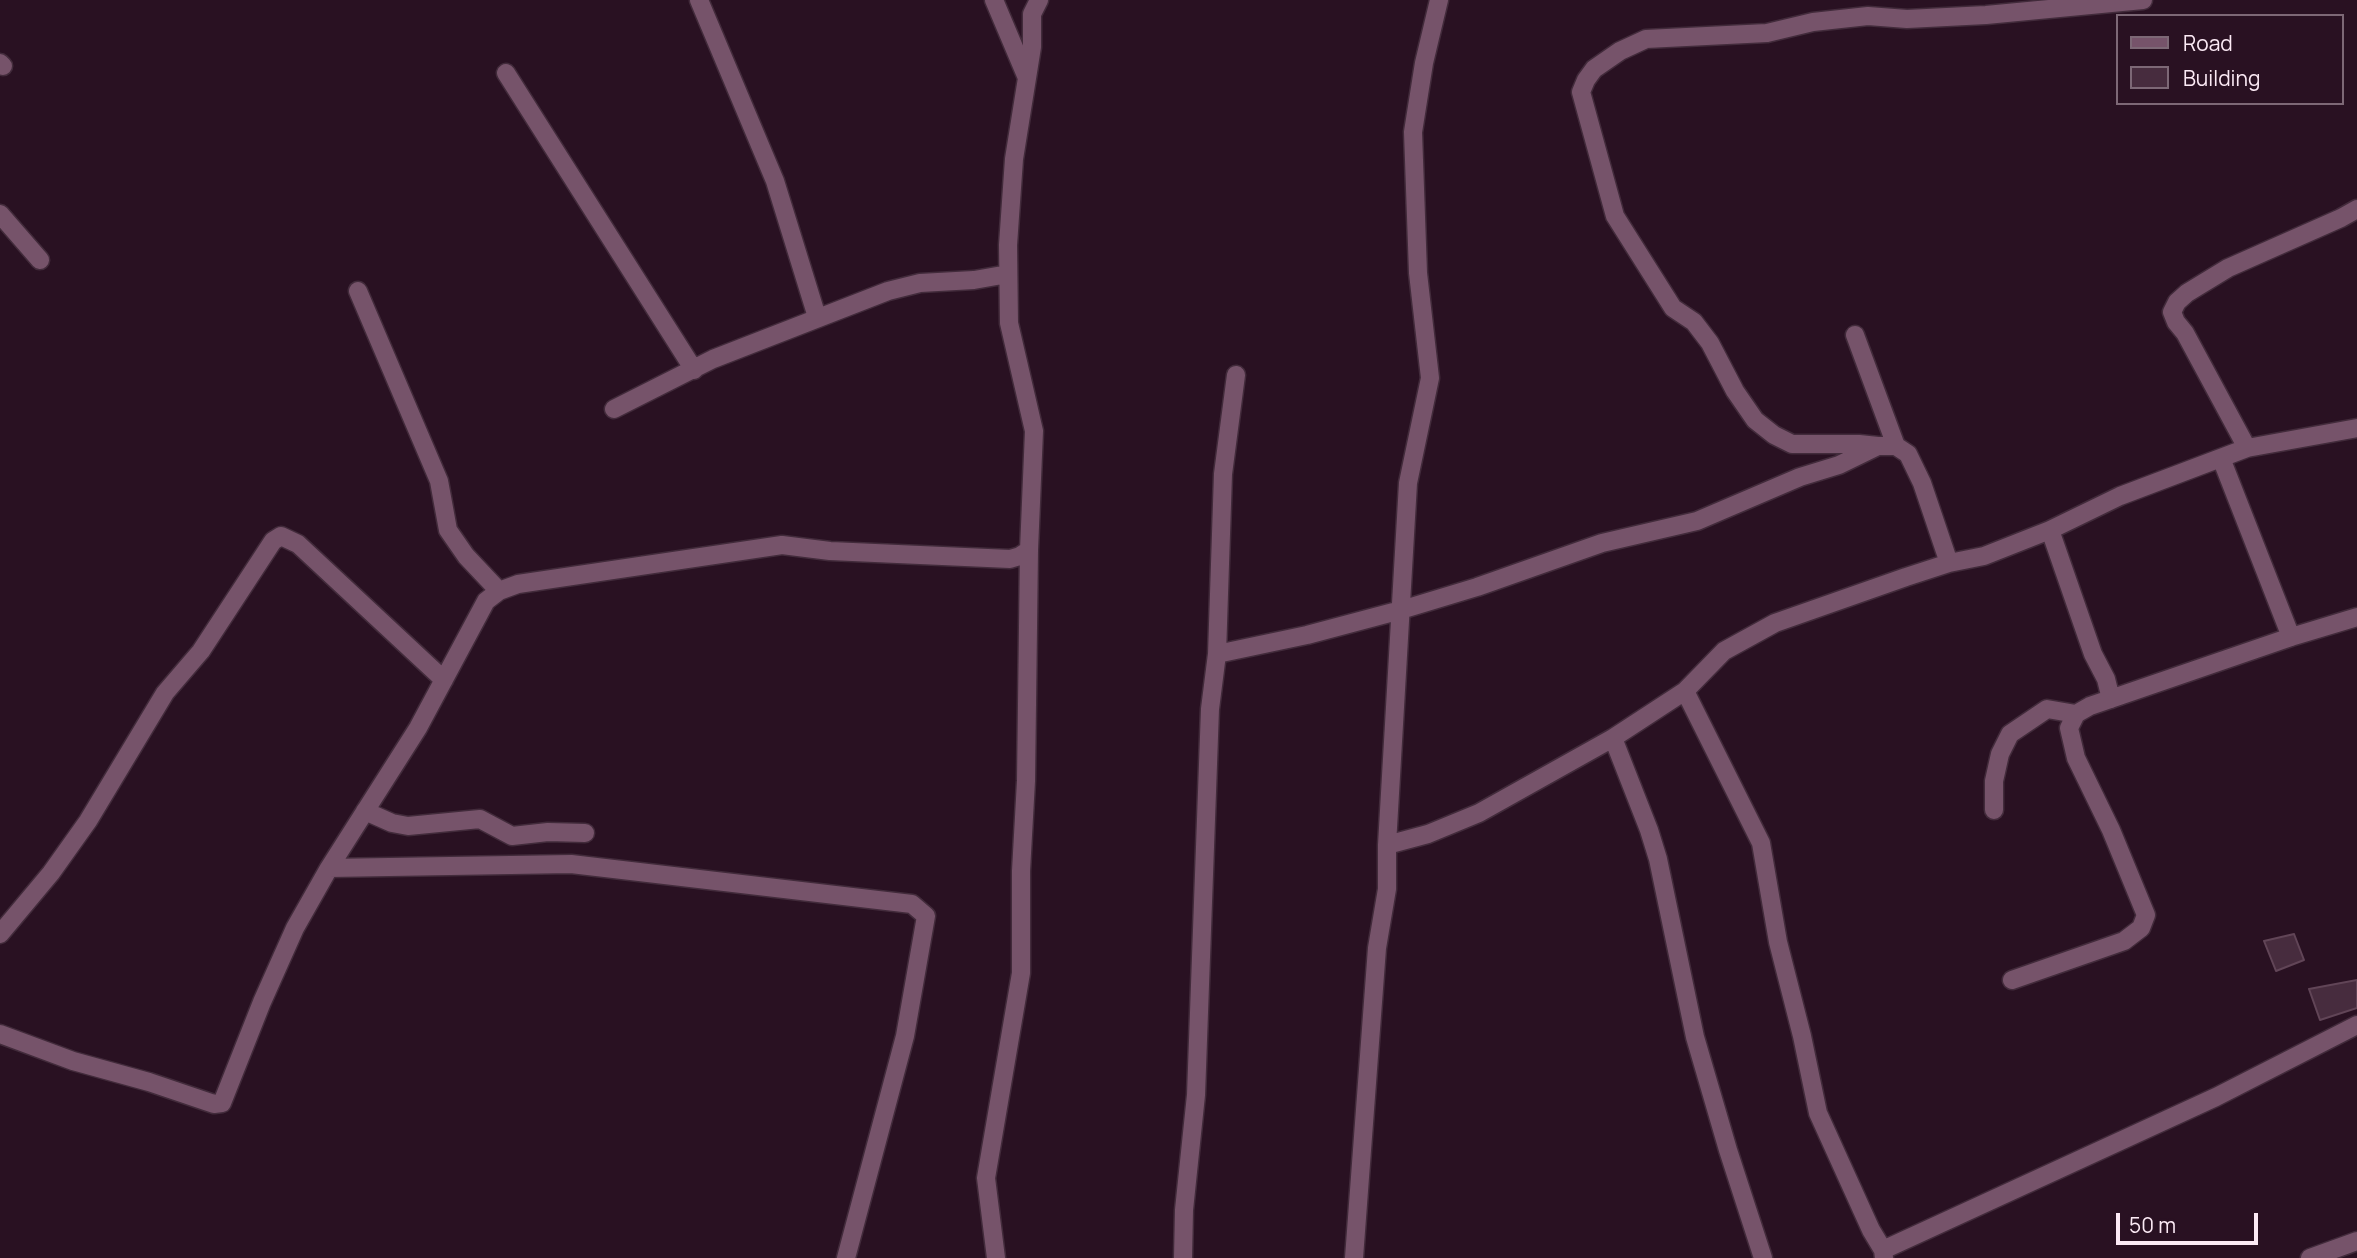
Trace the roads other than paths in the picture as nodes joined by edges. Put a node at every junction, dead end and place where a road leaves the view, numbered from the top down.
1 (699, 0) edge
2 (994, 0) edge
3 (1039, 0) edge
4 (1439, 0) edge
5 (2143, 0) edge
6 (506, 73) dead end
7 (1027, 78) junction
8 (2357, 209) edge
9 (0, 214) edge
10 (40, 260) dead end
11 (1008, 274) junction
12 (358, 291) dead end
13 (817, 317) junction
14 (1856, 335) dead end
15 (694, 370) junction
16 (1237, 375) dead end
17 (614, 409) dead end
18 (2357, 428) edge
19 (1878, 446) junction
20 (1896, 446) junction
21 (2247, 449) junction
22 (2221, 458) junction
23 (2050, 530) junction
24 (1030, 550) junction
25 (1950, 563) junction
26 (499, 591) junction
27 (1401, 610) junction
28 (2357, 617) edge
29 (2291, 637) junction
30 (1217, 654) junction
31 (444, 680) junction
32 (1685, 691) junction
33 (2111, 699) junction
34 (2076, 714) junction
35 (1612, 738) junction
36 (1994, 810) dead end
37 (365, 811) junction
38 (585, 833) dead end
39 (1387, 845) junction
40 (330, 868) junction
41 (0, 934) edge
42 (2012, 980) dead end
43 (2357, 1025) edge
44 (0, 1034) edge
45 (2357, 1241) edge
46 (1883, 1254) edge
47 (846, 1258) edge
48 (996, 1258) edge
49 (1183, 1258) edge
50 (1354, 1258) edge
51 (1763, 1258) edge
52 (2310, 1258) edge

1 - 13 street
2 - 7 street
3 - 7 street
4 - 27 street
5 - 19 street
6 - 15 street
7 - 11 street
8 - 21 street
9 - 10 street
11 - 13 street
11 - 24 street
12 - 26 street
13 - 15 street
14 - 20 street
15 - 17 street
16 - 30 street
18 - 21 street
19 - 20 street
19 - 27 street
20 - 25 street
21 - 22 street
22 - 23 street
22 - 29 street
23 - 25 street
23 - 33 street
24 - 26 street
24 - 48 street
25 - 32 street
26 - 31 street
27 - 30 street
27 - 39 street
28 - 29 street
29 - 33 street
30 - 49 street
31 - 37 street
31 - 41 street
32 - 35 street
32 - 46 street
33 - 34 street
34 - 36 street
34 - 42 street
35 - 39 street
35 - 51 street
37 - 38 street
37 - 40 street
39 - 50 street
40 - 44 street
40 - 47 street
43 - 46 street
45 - 52 street

